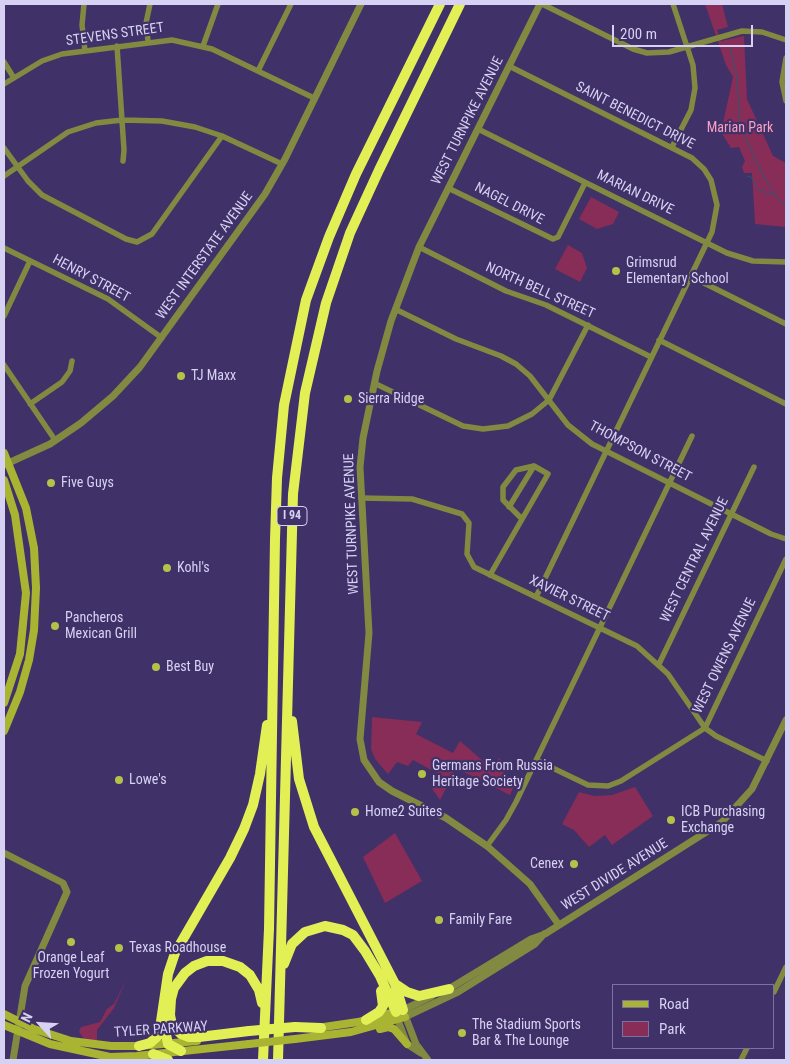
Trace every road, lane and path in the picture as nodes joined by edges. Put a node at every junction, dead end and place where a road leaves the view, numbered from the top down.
1 (84, 4) edge
2 (150, 4) edge
3 (218, 4) edge
4 (291, 4) edge
5 (361, 4) edge
6 (440, 4) edge
7 (460, 4) edge
8 (541, 4) edge
9 (673, 4) edge
10 (786, 40) edge
11 (148, 41) junction
12 (117, 46) junction
13 (203, 46) junction
14 (687, 47) junction
15 (85, 50) junction
16 (786, 58) edge
17 (4, 62) edge
18 (509, 66) junction
19 (258, 71) junction
20 (14, 78) junction
21 (4, 84) edge
22 (314, 98) junction
23 (786, 101) edge
24 (122, 120) junction
25 (478, 129) junction
26 (222, 136) junction
27 (672, 147) junction
28 (4, 148) edge
29 (123, 161) dead end
30 (282, 164) junction
31 (17, 166) junction
32 (4, 176) edge
33 (585, 183) junction
34 (448, 188) junction
35 (707, 243) junction
36 (419, 247) junction
37 (4, 248) edge
38 (30, 261) junction
39 (786, 262) edge
40 (690, 276) junction
41 (395, 309) junction
42 (4, 316) edge
43 (786, 324) edge
44 (588, 325) junction
45 (162, 338) junction
46 (659, 340) junction
47 (651, 357) junction
48 (72, 361) dead end
49 (4, 365) edge
50 (374, 383) junction
51 (549, 400) junction
52 (30, 404) junction
53 (786, 404) edge
54 (692, 436) dead end
55 (55, 440) junction
56 (606, 451) junction
57 (4, 454) edge
58 (6, 464) edge
59 (534, 466) junction
60 (754, 467) dead end
61 (4, 480) edge
62 (670, 483) junction
63 (361, 498) junction
64 (509, 507) junction
65 (732, 514) junction
66 (292, 519) junction
67 (522, 519) junction
68 (786, 539) edge
69 (786, 559) edge
70 (490, 575) junction
71 (536, 596) junction
72 (600, 627) junction
73 (659, 664) junction
74 (272, 670) junction
75 (4, 703) edge
76 (786, 720) edge
77 (705, 728) junction
78 (4, 731) edge
79 (536, 760) junction
80 (767, 760) junction
81 (487, 846) junction
82 (4, 853) edge
83 (559, 925) junction
84 (544, 934) junction
85 (373, 966) junction
86 (786, 967) edge
87 (395, 984) junction
88 (449, 989) junction
89 (775, 990) edge
90 (163, 1009) junction
91 (4, 1014) edge
92 (400, 1014) junction
93 (19, 1022) junction
94 (4, 1025) edge
95 (366, 1025) junction
96 (320, 1028) joint
97 (17, 1031) junction
98 (249, 1033) junction
99 (264, 1036) junction
100 (295, 1039) joint
101 (168, 1044) junction
102 (407, 1044) junction
103 (139, 1046) junction
104 (181, 1051) junction
105 (421, 1053) junction
106 (153, 1054) junction
107 (13, 1060) edge
108 (168, 1060) edge
109 (263, 1060) edge
110 (278, 1060) edge
111 (282, 1060) edge
112 (428, 1060) edge

1 - 15 street
2 - 11 street
3 - 13 street
4 - 19 street
5 - 22 street, WEST INTERSTATE AVENUE
6 - 74 highway, I 94
7 - 66 highway, I 94
8 - 14 street
8 - 18 street, WEST TURNPIKE AVENUE
9 - 14 street
10 - 14 street
11 - 12 street, STEVENS STREET
11 - 13 street, STEVENS STREET
12 - 15 street, STEVENS STREET
12 - 24 street
13 - 19 street, STEVENS STREET
14 - 27 street
15 - 20 street, STEVENS STREET
16 - 23 street
17 - 20 street
18 - 25 street, WEST TURNPIKE AVENUE
18 - 27 street, SAINT BENEDICT DRIVE
19 - 22 street, STEVENS STREET
20 - 21 street, STEVENS STREET
22 - 30 street, WEST INTERSTATE AVENUE
24 - 26 street
24 - 29 street
24 - 31 street
25 - 33 street, MARIAN DRIVE
25 - 34 street, WEST TURNPIKE AVENUE
26 - 30 street
26 - 31 street
27 - 35 street, SAINT BENEDICT DRIVE
28 - 31 street
30 - 45 street, WEST INTERSTATE AVENUE
31 - 32 street
33 - 34 street, NAGEL DRIVE
33 - 35 street, MARIAN DRIVE
34 - 36 street, WEST TURNPIKE AVENUE
35 - 39 street, MARIAN DRIVE
35 - 40 street, SAINT BENEDICT DRIVE
36 - 41 street, WEST TURNPIKE AVENUE
36 - 44 street, NORTH BELL STREET
37 - 38 street, HENRY STREET
38 - 42 street
38 - 45 street, HENRY STREET
40 - 43 street
40 - 46 street, SAINT BENEDICT DRIVE
41 - 50 street, WEST TURNPIKE AVENUE
41 - 51 street, THOMPSON STREET
44 - 47 street, NORTH BELL STREET
44 - 51 street
45 - 55 street, WEST INTERSTATE AVENUE
46 - 47 street, SAINT BENEDICT DRIVE
46 - 53 street
47 - 56 street, SAINT BENEDICT DRIVE
48 - 52 street
49 - 52 street
50 - 51 street
50 - 63 street, WEST TURNPIKE AVENUE
51 - 56 street, THOMPSON STREET
52 - 55 street
54 - 62 street
55 - 58 street, WEST INTERSTATE AVENUE
56 - 62 street, THOMPSON STREET
56 - 71 street, SAINT BENEDICT DRIVE
57 - 58 main road
58 - 78 main road
59 - 64 street
59 - 64 street
59 - 67 street
60 - 65 street, WEST CENTRAL AVENUE
61 - 75 main road
62 - 65 street, THOMPSON STREET
62 - 72 street
63 - 70 street, XAVIER STREET
63 - 81 street, WEST TURNPIKE AVENUE
64 - 67 street
65 - 68 street, THOMPSON STREET
65 - 73 street, WEST CENTRAL AVENUE
66 - 87 highway
66 - 110 highway, I 94
67 - 70 street
69 - 77 street, WEST OWENS AVENUE
70 - 71 street, XAVIER STREET
71 - 72 street, XAVIER STREET
72 - 73 street, XAVIER STREET
72 - 79 street
73 - 77 street, XAVIER STREET
74 - 90 highway
74 - 99 highway, I 94
76 - 80 street, WEST DIVIDE AVENUE
77 - 79 street, WEST OWENS AVENUE
77 - 80 street, XAVIER STREET
79 - 81 street
80 - 83 street, WEST DIVIDE AVENUE
81 - 83 street, WEST TURNPIKE AVENUE
82 - 93 street
83 - 84 street, WEST DIVIDE AVENUE
84 - 88 street, WEST DIVIDE AVENUE
84 - 92 street, WEST DIVIDE AVENUE
85 - 92 highway
85 - 95 highway
85 - 111 highway
86 - 89 street
87 - 88 highway
87 - 92 highway
88 - 92 street, WEST DIVIDE AVENUE
90 - 101 highway
90 - 103 highway
91 - 93 main road, TYLER PARKWAY
92 - 95 main road, WEST DIVIDE AVENUE
92 - 102 street
92 - 105 street
93 - 97 street
93 - 103 main road, TYLER PARKWAY
94 - 97 main road, TYLER PARKWAY
95 - 96 main road, WEST DIVIDE AVENUE
95 - 100 main road, WEST DIVIDE AVENUE
95 - 102 main road
96 - 98 highway, bridge
97 - 106 main road, TYLER PARKWAY
97 - 107 street
98 - 99 highway
98 - 101 main road, TYLER PARKWAY
99 - 109 highway, I 94
100 - 104 main road, TYLER PARKWAY, bridge
101 - 103 main road, TYLER PARKWAY
101 - 104 highway
102 - 105 street
104 - 106 main road, TYLER PARKWAY
105 - 112 street
106 - 108 highway

